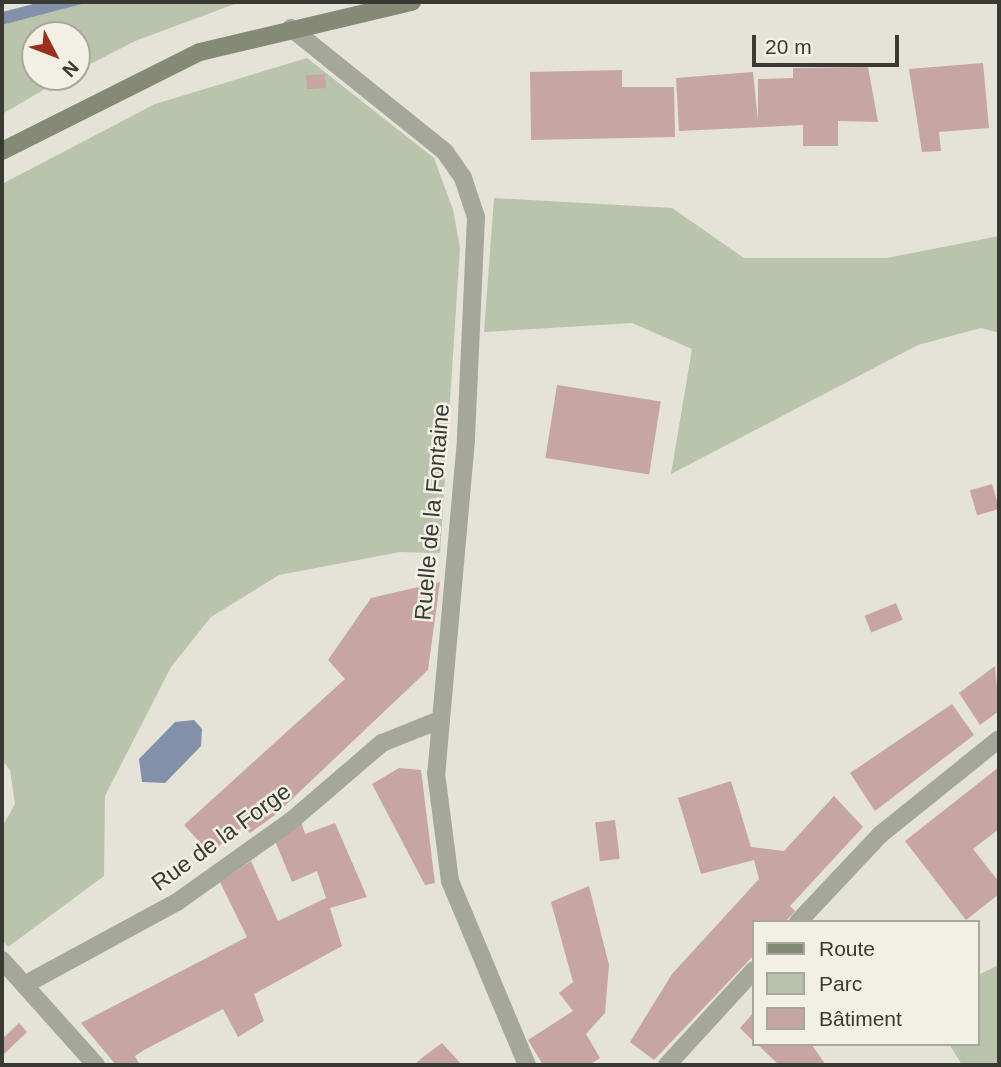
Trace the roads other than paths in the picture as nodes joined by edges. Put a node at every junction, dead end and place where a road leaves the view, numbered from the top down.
1 (412, 2) edge
2 (291, 28) junction
3 (2, 151) edge
4 (437, 721) junction
5 (999, 739) edge
6 (800, 920) edge
7 (2, 960) edge
8 (752, 972) edge
9 (26, 984) junction
10 (96, 1065) edge
11 (527, 1065) edge
12 (667, 1065) edge

1 - 2 main road
2 - 3 main road
2 - 4 street, Ruelle de la Fontaine
4 - 9 street, Rue de la Forge
4 - 11 street, Ruelle de la Fontaine
5 - 6 street
7 - 9 street
8 - 12 street
9 - 10 street

